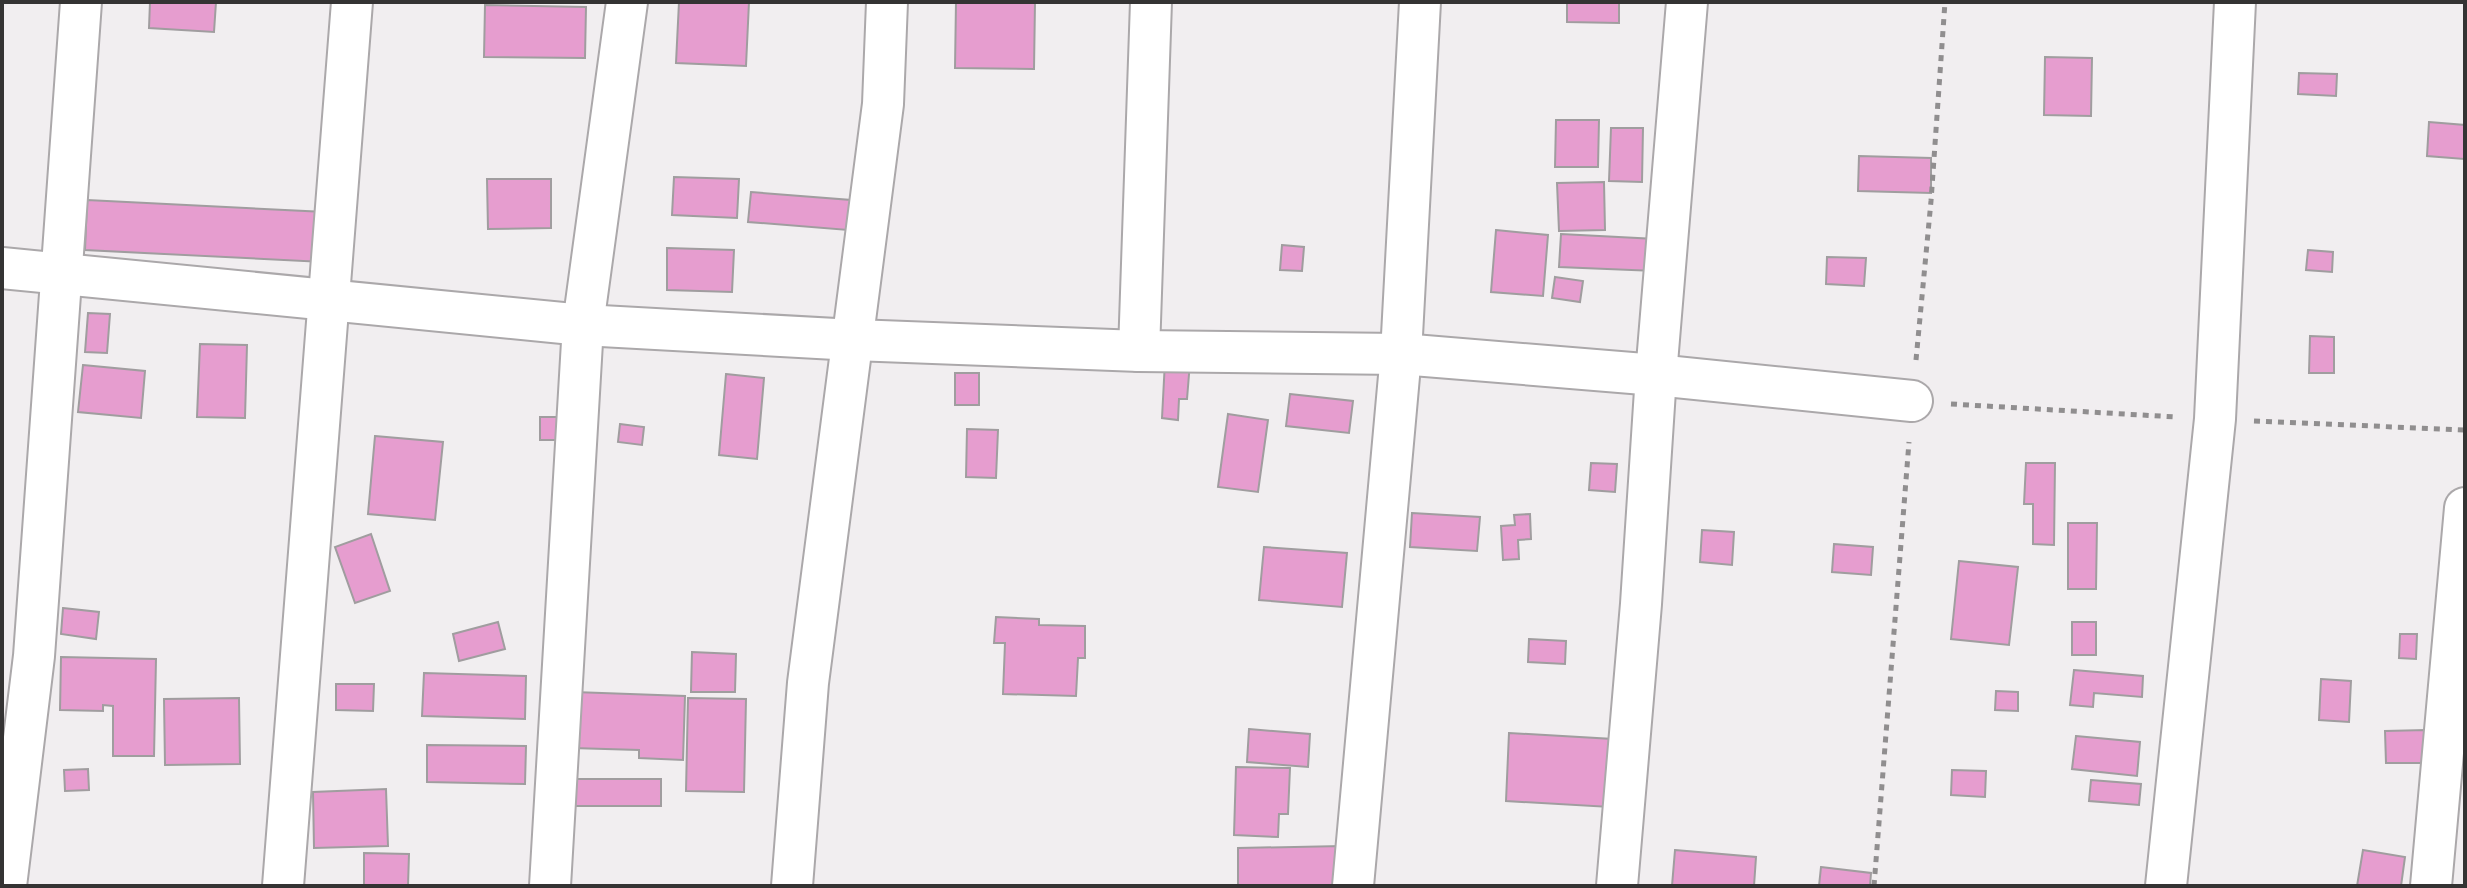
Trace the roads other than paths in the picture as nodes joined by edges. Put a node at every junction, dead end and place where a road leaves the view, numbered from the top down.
1 (81, 2) edge
2 (352, 2) edge
3 (627, 2) edge
4 (887, 2) edge
5 (1151, 2) edge
6 (1420, 2) edge
7 (1687, 2) edge
8 (2235, 2) edge
9 (2, 268) edge
10 (61, 273) junction
11 (329, 300) junction
12 (583, 325) junction
13 (854, 340) junction
14 (1139, 351) junction
15 (1401, 354) junction
16 (1656, 375) junction
17 (1912, 401) dead end
18 (2465, 508) edge
19 (6, 886) edge
20 (283, 886) edge
21 (550, 886) edge
22 (792, 886) edge
23 (1353, 886) edge
24 (1617, 886) edge
25 (2166, 886) edge
26 (2431, 886) edge

1 - 10 street
2 - 11 street
3 - 12 street
4 - 13 street
5 - 14 street
6 - 15 street
7 - 16 street
8 - 25 street
9 - 10 street
10 - 11 street
10 - 19 street
11 - 12 street
11 - 20 street
12 - 13 street
12 - 21 street
13 - 14 street
13 - 22 street
14 - 15 street
15 - 16 street
15 - 23 street
16 - 17 street
16 - 24 street
18 - 26 street

